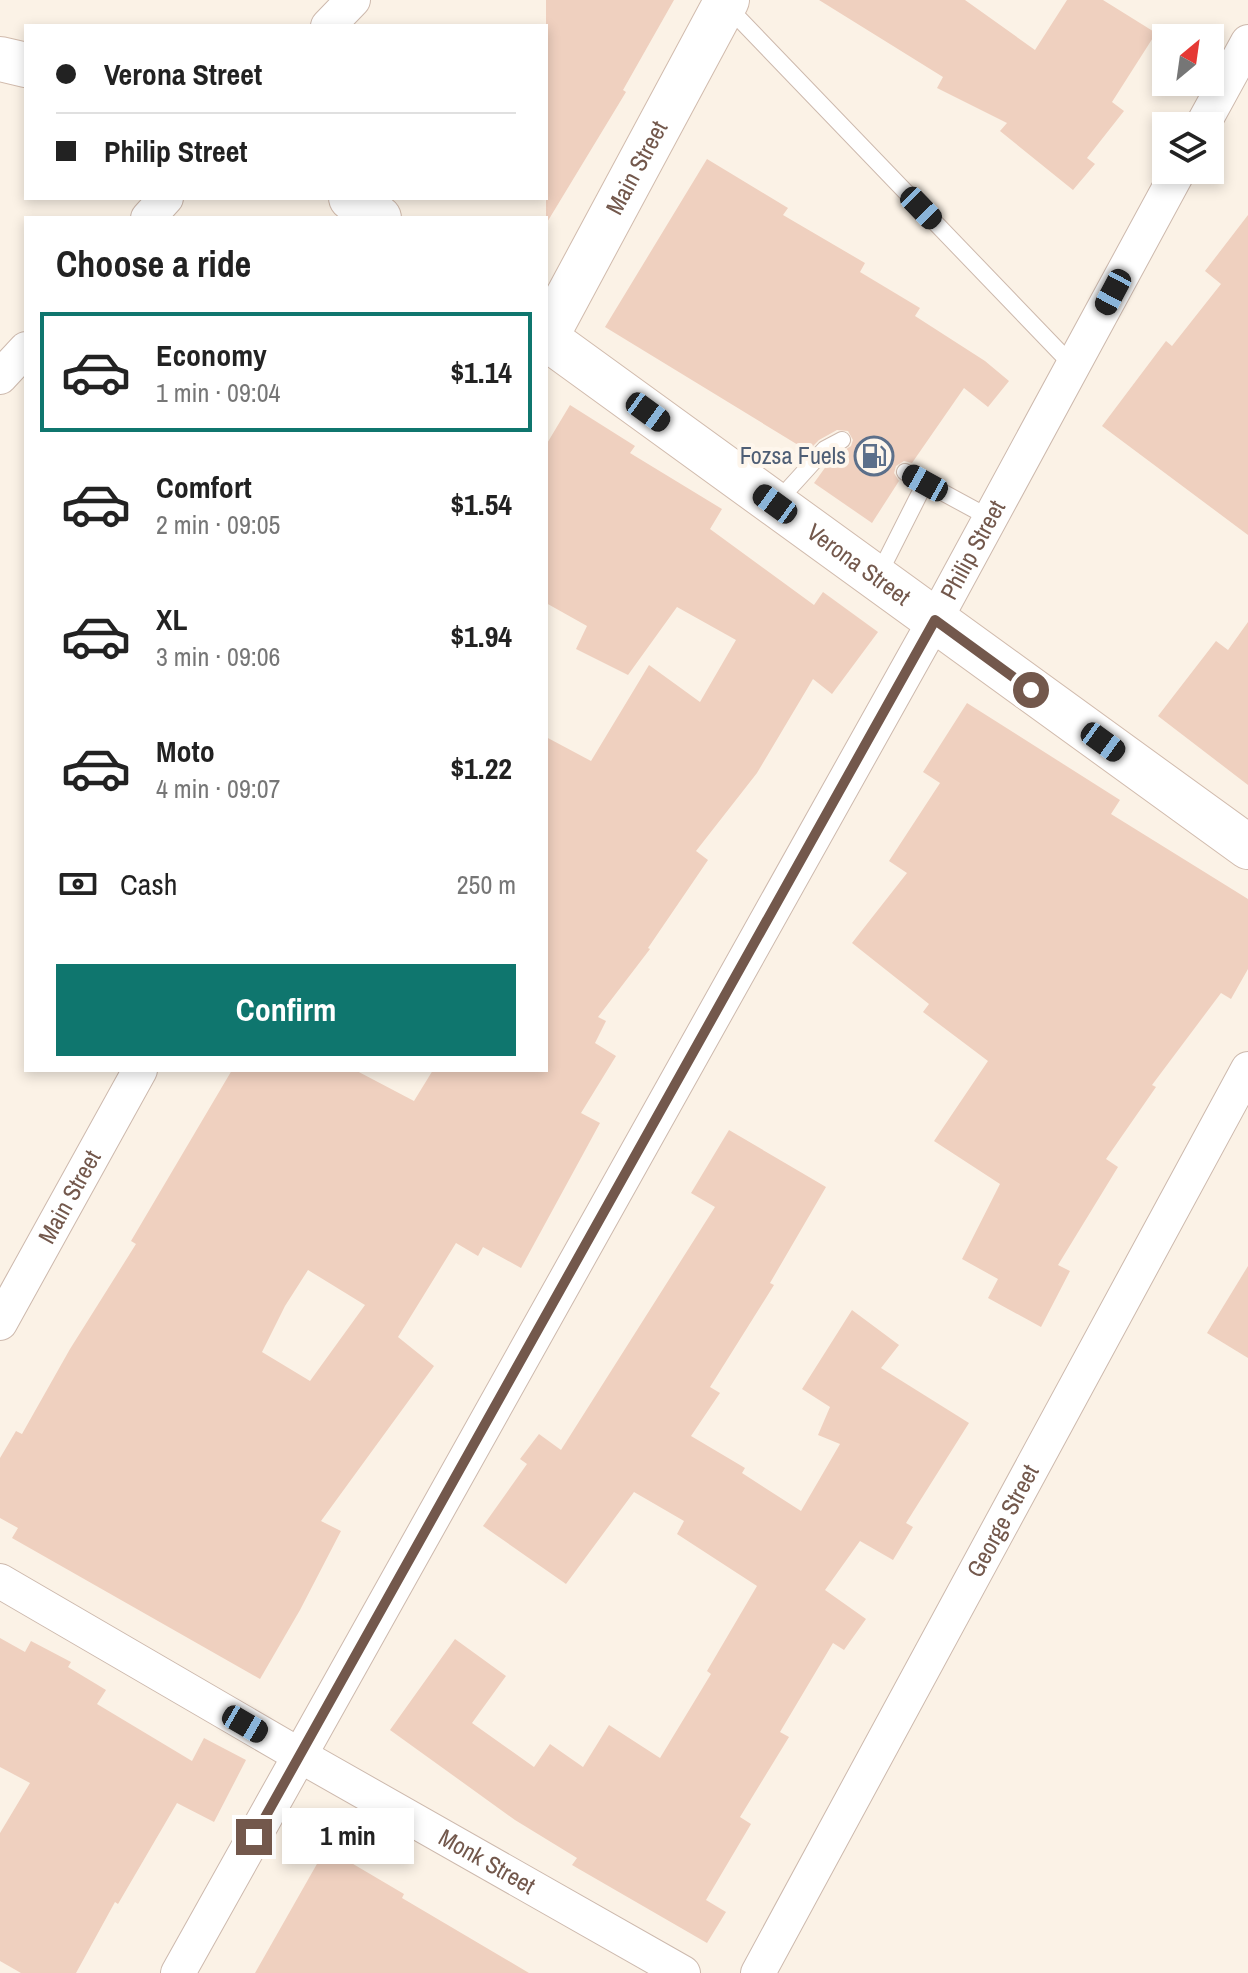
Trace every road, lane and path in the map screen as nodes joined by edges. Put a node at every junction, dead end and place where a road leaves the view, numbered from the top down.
1 (353, 0) edge
2 (726, 2) edge
3 (330, 24) edge
4 (1248, 42) edge
5 (0, 59) edge
6 (24, 65) edge
7 (1210, 112) edge
8 (1171, 184) edge
9 (164, 200) edge
10 (354, 200) edge
11 (150, 216) edge
12 (376, 216) edge
13 (548, 334) edge
14 (548, 339) edge
15 (24, 351) edge
16 (1073, 366) junction
17 (0, 377) edge
18 (842, 440) dead end
19 (905, 472) dead end
20 (925, 483) junction
21 (775, 504) junction
22 (990, 518) junction
23 (877, 578) junction
24 (935, 620) junction
25 (1248, 847) edge
26 (1248, 1069) edge
27 (139, 1072) edge
28 (0, 1323) edge
29 (0, 1581) edge
30 (299, 1755) junction
31 (178, 1973) edge
32 (683, 1973) edge
33 (758, 1973) edge

1 - 3 street
2 - 13 main road, Main Street
2 - 16 lane
4 - 7 street
5 - 6 main road
8 - 16 street, Philip Street
9 - 11 street
10 - 12 main road
14 - 21 main road, Verona Street
15 - 17 street
16 - 22 street, Philip Street
18 - 21 lane
19 - 20 lane
20 - 22 lane
20 - 23 lane
21 - 23 main road, Verona Street
22 - 24 street, Philip Street
23 - 24 main road, Verona Street
24 - 25 main road, Verona Street
24 - 30 street, Philip Street
26 - 33 street, George Street
27 - 28 street, Main Street
29 - 30 street, Monk Street
30 - 31 street, Philip Street
30 - 32 street, Monk Street

